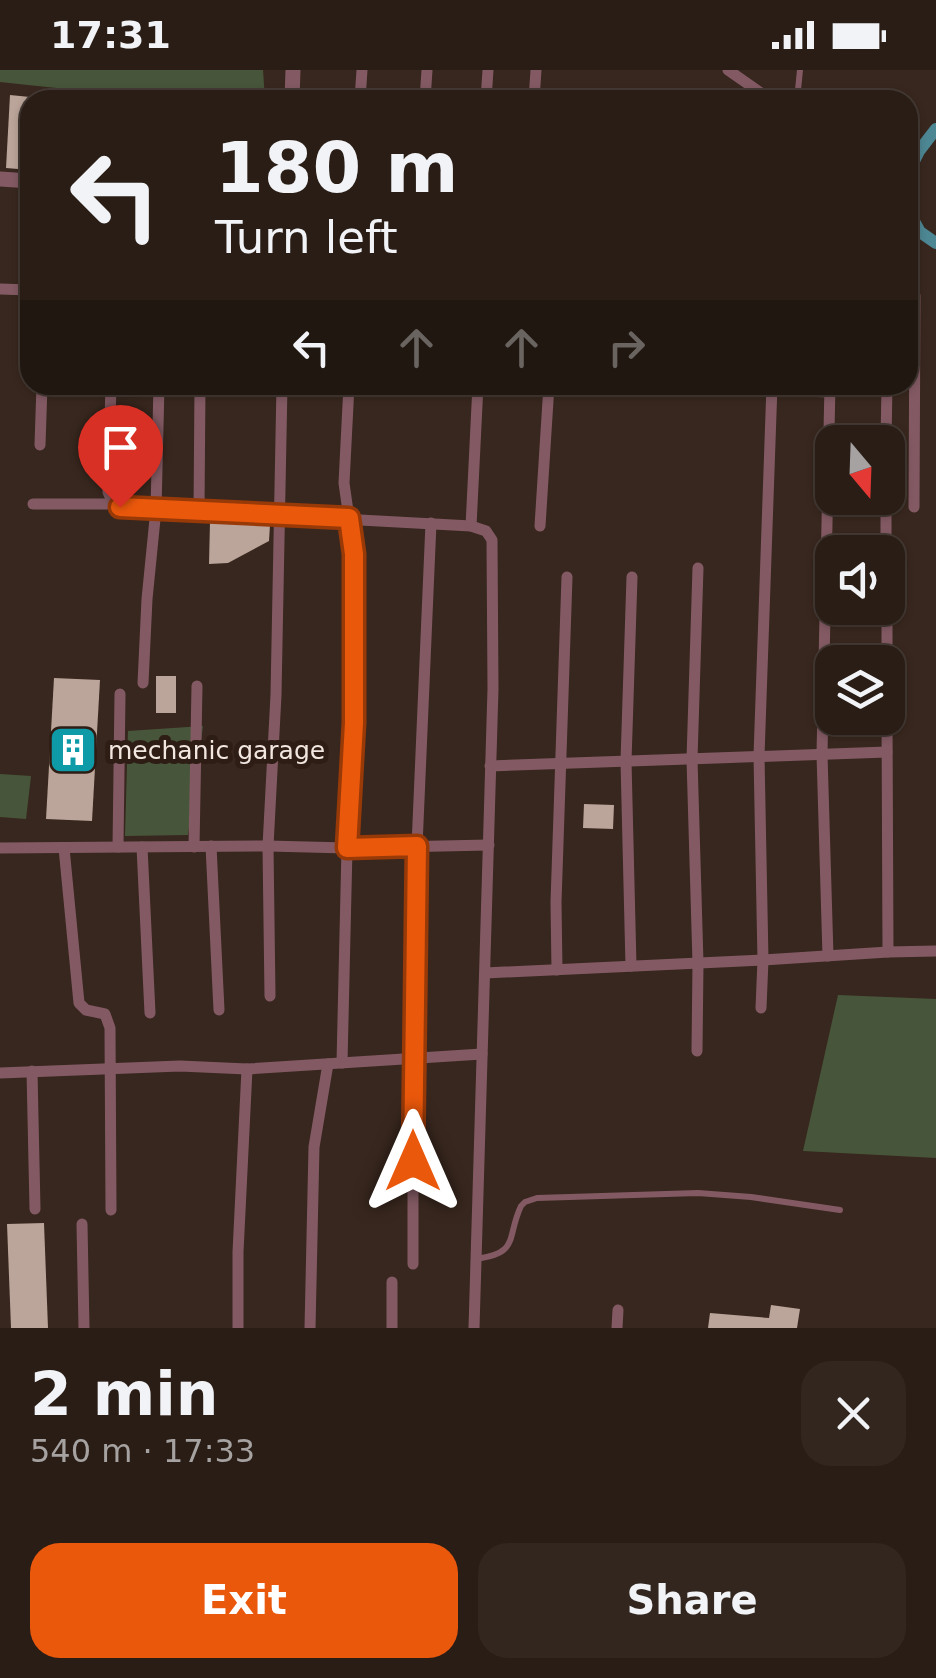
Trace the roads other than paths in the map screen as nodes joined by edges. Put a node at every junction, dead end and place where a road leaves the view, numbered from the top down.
1 (728, 70) edge
2 (757, 90) edge
3 (42, 395) edge
4 (111, 395) edge
5 (160, 395) edge
6 (200, 395) edge
7 (282, 395) edge
8 (349, 395) edge
9 (478, 395) edge
10 (548, 395) edge
11 (772, 395) edge
12 (830, 395) edge
13 (887, 395) edge
14 (915, 395) edge
15 (886, 425) edge
16 (40, 445) dead end
17 (33, 504) dead end
18 (113, 504) junction
19 (914, 507) dead end
20 (156, 509) junction
21 (199, 510) junction
22 (278, 516) junction
23 (349, 518) junction
24 (431, 523) junction
25 (471, 526) junction
26 (540, 526) dead end
27 (698, 568) dead end
28 (567, 577) dead end
29 (632, 577) dead end
30 (143, 683) dead end
31 (197, 686) dead end
32 (120, 694) dead end
33 (888, 735) edge
34 (888, 752) junction
35 (822, 754) junction
36 (759, 756) junction
37 (692, 758) junction
38 (626, 761) junction
39 (561, 763) junction
40 (490, 766) junction
41 (489, 844) junction
42 (194, 846) junction
43 (211, 846) junction
44 (268, 846) junction
45 (417, 846) junction
46 (118, 847) junction
47 (142, 847) junction
48 (0, 848) edge
49 (64, 848) junction
50 (347, 848) junction
51 (936, 951) edge
52 (888, 952) junction
53 (828, 956) junction
54 (763, 960) junction
55 (698, 963) junction
56 (630, 966) junction
57 (557, 970) junction
58 (485, 973) junction
59 (270, 996) dead end
60 (762, 1008) dead end
61 (219, 1010) dead end
62 (150, 1012) dead end
63 (697, 1051) dead end
64 (482, 1054) junction
65 (412, 1058) junction
66 (335, 1063) junction
67 (109, 1068) junction
68 (246, 1069) junction
69 (32, 1071) junction
70 (0, 1073) edge
71 (35, 1209) dead end
72 (111, 1210) dead end
73 (840, 1210) dead end
74 (82, 1224) dead end
75 (476, 1259) junction
76 (413, 1264) dead end
77 (392, 1282) dead end
78 (618, 1310) dead end
79 (84, 1328) edge
80 (238, 1328) edge
81 (310, 1328) edge
82 (392, 1328) edge
83 (474, 1328) edge
84 (617, 1328) edge

1 - 2 street
3 - 16 street
4 - 18 street
5 - 20 street
6 - 21 street
7 - 22 street
8 - 23 street
9 - 25 street
10 - 26 street
11 - 36 street
12 - 35 street
13 - 15 street
14 - 19 street
17 - 18 street
18 - 20 street
20 - 21 street
20 - 30 street
21 - 22 street
22 - 23 street
22 - 44 street
23 - 24 street
23 - 50 street
24 - 25 street
24 - 45 street
25 - 40 street
27 - 37 street
28 - 39 street
29 - 38 street
31 - 42 street
32 - 46 street
33 - 34 street
34 - 35 street
34 - 52 street
35 - 36 street
35 - 53 street
36 - 37 street
36 - 54 street
37 - 38 street
37 - 55 street
38 - 39 street
38 - 56 street
39 - 40 street
39 - 57 street
40 - 41 street
41 - 45 street
41 - 58 street
42 - 43 street
42 - 47 street
43 - 44 street
43 - 61 street
44 - 50 street
44 - 59 street
45 - 50 street
45 - 65 street
46 - 47 street
46 - 49 street
47 - 62 street
48 - 49 street
49 - 67 street
50 - 66 street
51 - 52 street
52 - 53 street
53 - 54 street
54 - 55 street
54 - 60 street
55 - 56 street
55 - 63 street
56 - 57 street
57 - 58 street
58 - 64 street
64 - 65 street
64 - 75 street
65 - 66 street
65 - 76 street
66 - 68 street
66 - 81 street
67 - 68 street
67 - 69 street
67 - 72 street
68 - 80 street
69 - 70 street
69 - 71 street
73 - 75 lane
74 - 79 street
75 - 83 street
77 - 82 street
78 - 84 street

